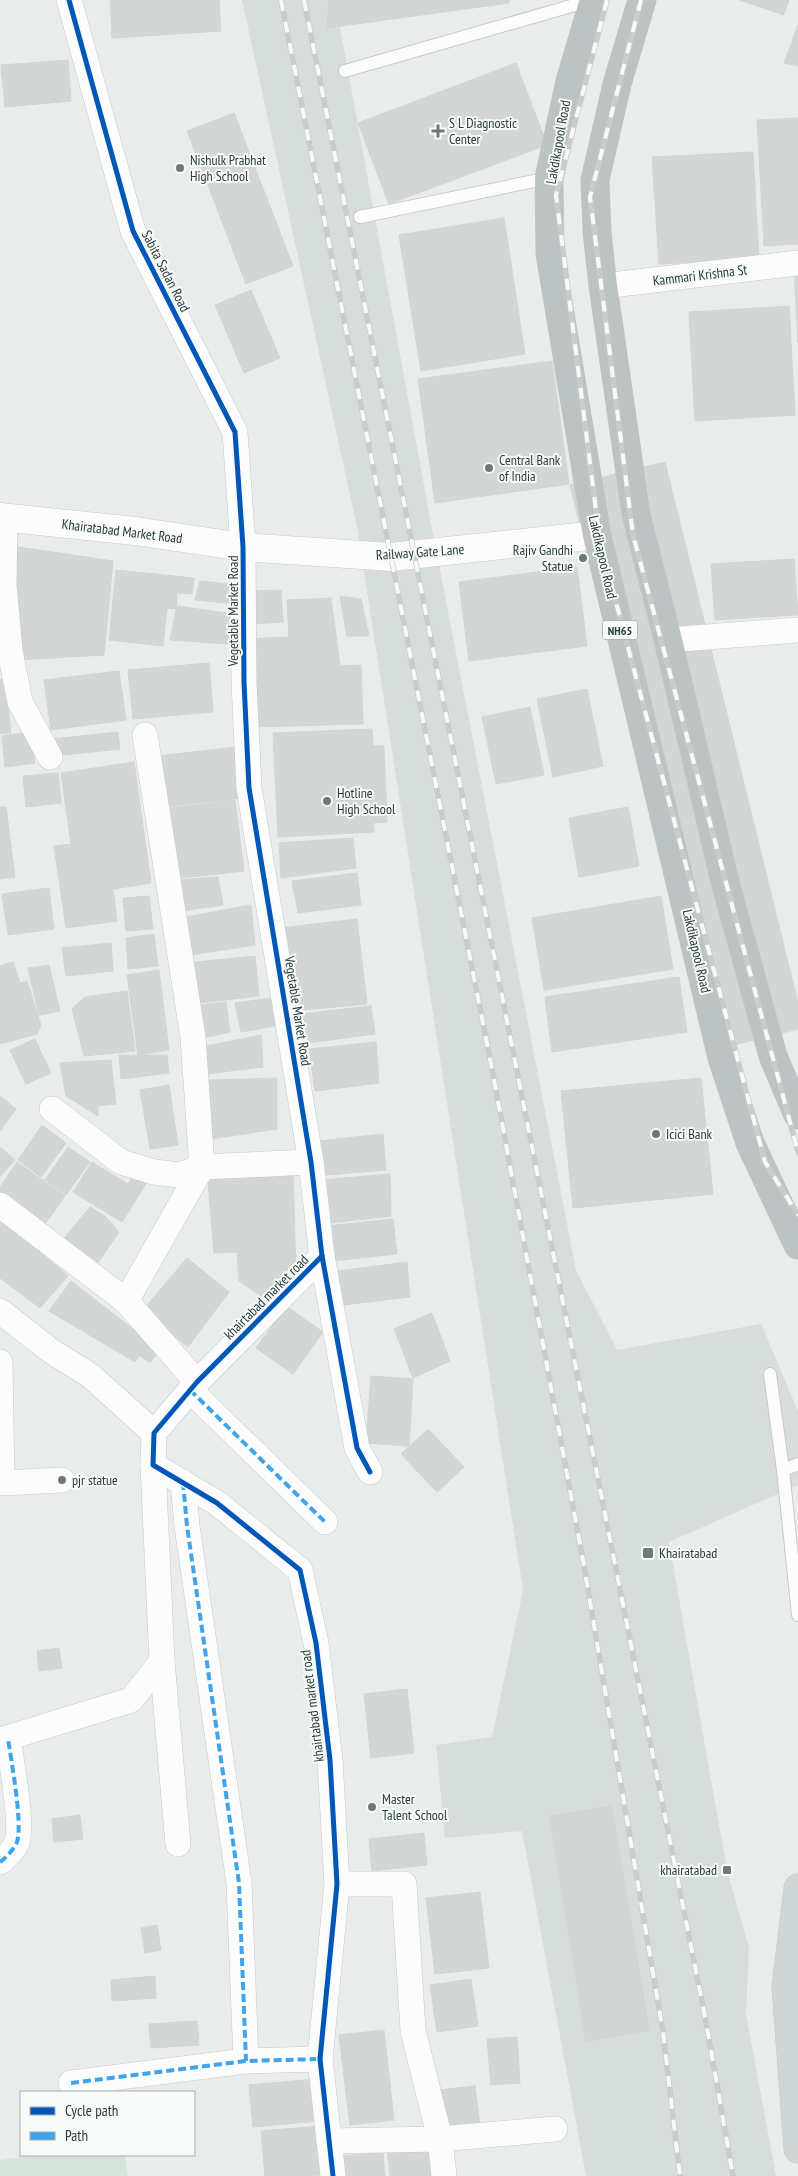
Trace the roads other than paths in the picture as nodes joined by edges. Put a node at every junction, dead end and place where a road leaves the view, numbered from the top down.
1 (69, 0) edge
2 (593, 0) edge
3 (642, 0) edge
4 (345, 71) dead end
5 (549, 178) junction
6 (360, 217) dead end
7 (798, 263) edge
8 (603, 286) junction
9 (2, 518) edge
10 (597, 535) junction
11 (243, 547) junction
12 (798, 630) edge
13 (668, 640) junction
14 (144, 736) dead end
15 (50, 757) dead end
16 (52, 1109) dead end
17 (798, 1115) edge
18 (311, 1162) junction
19 (202, 1167) junction
20 (0, 1205) edge
21 (798, 1245) edge
22 (322, 1256) junction
23 (126, 1301) junction
24 (1, 1314) edge
25 (0, 1362) edge
26 (770, 1374) dead end
27 (193, 1386) junction
28 (154, 1433) junction
29 (153, 1464) junction
30 (798, 1464) edge
31 (782, 1470) junction
32 (370, 1472) dead end
33 (62, 1480) dead end
34 (183, 1482) junction
35 (325, 1522) dead end
36 (798, 1615) edge
37 (162, 1661) junction
38 (4, 1739) edge
39 (178, 1844) dead end
40 (0, 1862) edge
41 (337, 1884) junction
42 (798, 1888) edge
43 (320, 2058) junction
44 (246, 2061) junction
45 (71, 2083) dead end
46 (555, 2129) dead end
47 (440, 2139) junction
48 (329, 2141) junction
49 (798, 2149) edge
50 (333, 2176) edge
51 (444, 2176) edge

1 - 11 street, Sabita Sadan Road
2 - 4 lane
2 - 5 highway, Lakdikapool Road / NH65
3 - 8 highway
5 - 6 lane
5 - 10 highway, Lakdikapool Road / NH65
7 - 8 street, Kammari Krishna St
8 - 13 highway
9 - 11 street, Khairatabad Market Road
9 - 15 street
10 - 11 street, Railway Gate Lane
10 - 21 highway, Lakdikapool Road / NH65
11 - 18 street, Vegetable Market Road
12 - 13 street
13 - 17 highway
14 - 19 street
16 - 19 street
18 - 19 street
18 - 22 street, Vegetable Market Road
19 - 23 street
20 - 23 street
22 - 27 street, khairtabad market road
22 - 32 street, Vegetable Market Road
23 - 27 street
24 - 28 street
25 - 33 street
26 - 31 lane
27 - 28 street, khairtabad market road
27 - 35 street
28 - 29 street
29 - 34 street, khairtabad market road
29 - 37 street
30 - 31 lane
31 - 36 lane
34 - 41 street, khairtabad market road
34 - 44 street
37 - 38 street
37 - 39 street
38 - 40 street
41 - 43 street, khairtabad market road
41 - 47 street
42 - 49 main road
43 - 44 street
43 - 48 street, khairtabad market road
44 - 45 street
46 - 47 street
47 - 48 street
47 - 51 street
48 - 50 street, khairtabad market road

